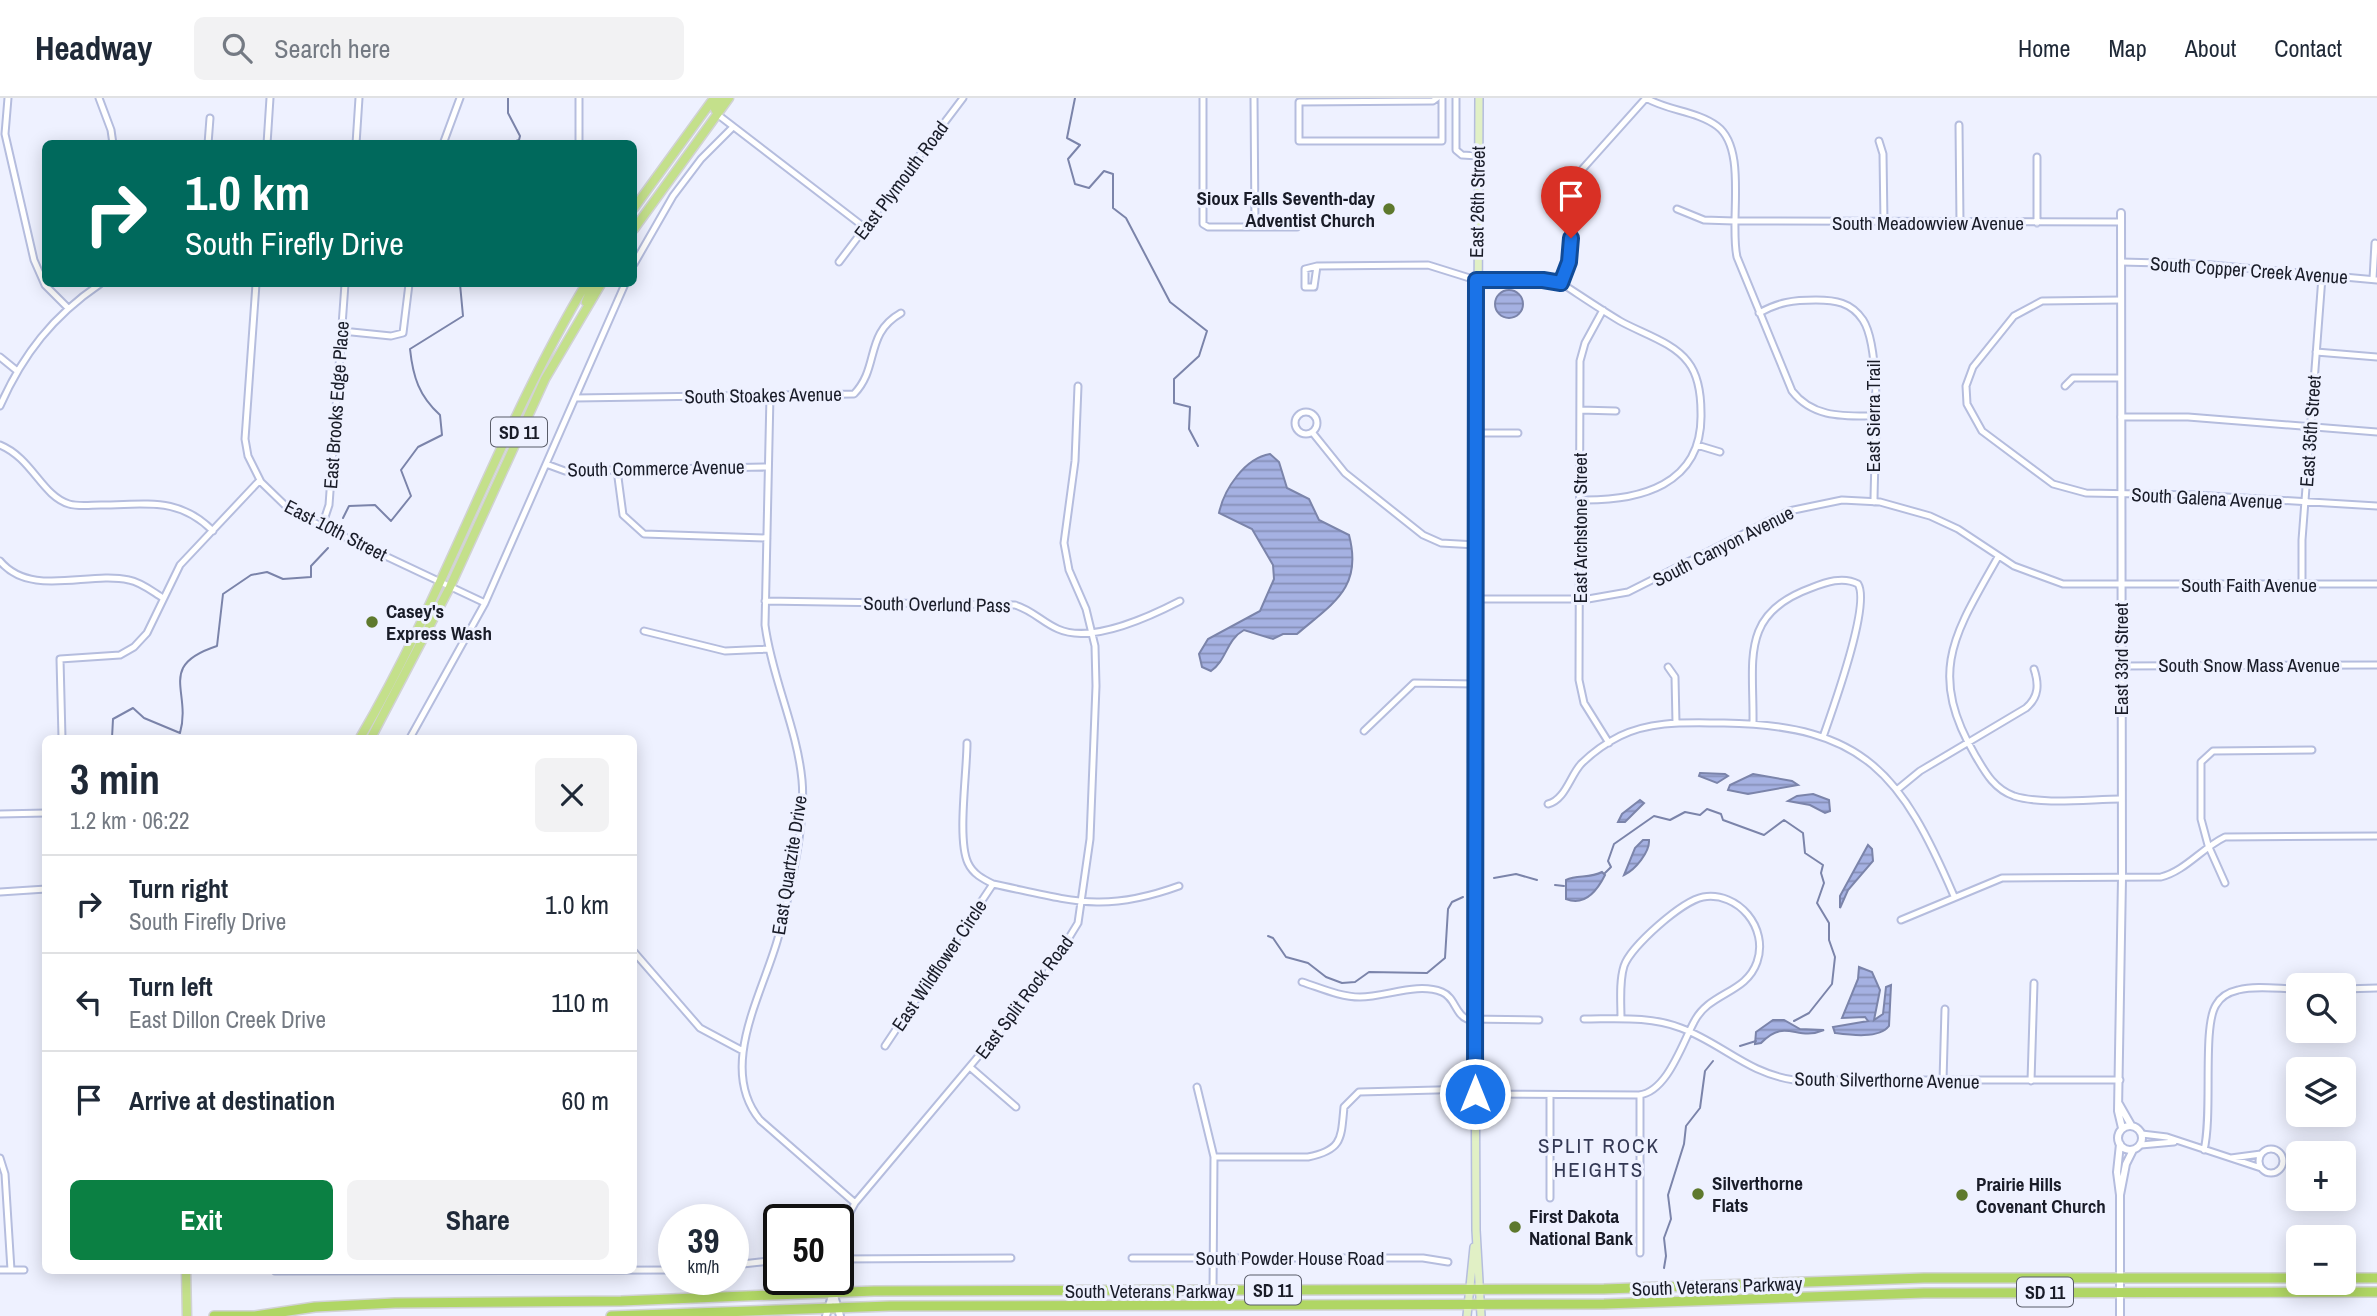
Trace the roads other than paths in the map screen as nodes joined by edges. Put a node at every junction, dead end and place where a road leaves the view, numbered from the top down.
1 (8, 98) edge
2 (99, 98) edge
3 (270, 98) edge
4 (359, 98) edge
5 (460, 98) edge
6 (579, 98) edge
7 (714, 98) edge
8 (720, 98) edge
9 (729, 98) edge
10 (963, 98) edge
11 (1203, 98) edge
12 (1254, 98) edge
13 (1438, 98) edge
14 (1456, 98) edge
15 (1479, 98) edge
16 (1646, 98) edge
17 (1298, 100) edge
18 (1335, 100) edge
19 (1374, 100) edge
20 (1392, 100) edge
21 (717, 113) junction
22 (210, 118) dead end
23 (1959, 125) dead end
24 (733, 127) junction
25 (112, 140) edge
26 (208, 140) edge
27 (267, 140) edge
28 (356, 140) edge
29 (444, 140) edge
30 (579, 140) edge
31 (1879, 141) dead end
32 (1478, 156) junction
33 (2037, 157) dead end
34 (637, 203) edge
35 (1677, 209) dead end
36 (2121, 214) dead end
37 (1734, 221) junction
38 (2121, 222) junction
39 (1884, 223) junction
40 (1960, 223) junction
41 (2037, 223) junction
42 (637, 225) edge
43 (864, 227) junction
44 (1255, 227) junction
45 (1297, 227) dead end
46 (2375, 243) dead end
47 (637, 259) edge
48 (839, 262) dead end
49 (2121, 262) junction
50 (1317, 266) dead end
51 (2322, 277) junction
52 (42, 278) edge
53 (2375, 279) edge
54 (1476, 280) junction
55 (1561, 283) junction
56 (47, 287) edge
57 (96, 287) edge
58 (256, 287) edge
59 (345, 287) edge
60 (408, 287) edge
61 (584, 287) edge
62 (592, 287) edge
63 (599, 287) edge
64 (624, 287) edge
65 (2121, 300) junction
66 (68, 308) junction
67 (1603, 310) junction
68 (584, 312) junction
69 (901, 313) dead end
70 (1759, 313) junction
71 (342, 331) junction
72 (2316, 352) junction
73 (2377, 357) edge
74 (0, 358) edge
75 (16, 370) junction
76 (2121, 377) junction
77 (1078, 386) dead end
78 (2065, 386) dead end
79 (769, 395) junction
80 (575, 398) junction
81 (0, 406) edge
82 (1580, 410) junction
83 (1616, 411) dead end
84 (1874, 416) junction
85 (2121, 416) junction
86 (2311, 427) junction
87 (1312, 432) junction
88 (2377, 432) edge
89 (1477, 433) junction
90 (1518, 433) dead end
91 (1697, 444) junction
92 (0, 445) edge
93 (1720, 452) dead end
94 (546, 464) junction
95 (768, 467) junction
96 (617, 470) junction
97 (260, 480) junction
98 (2121, 494) junction
99 (1580, 500) junction
100 (1874, 502) junction
101 (2305, 503) junction
102 (2377, 506) edge
103 (322, 526) junction
104 (213, 531) junction
105 (767, 538) junction
106 (1476, 545) junction
107 (1998, 557) junction
108 (0, 561) edge
109 (440, 582) junction
110 (2377, 584) edge
111 (2302, 585) junction
112 (2121, 586) junction
113 (450, 587) junction
114 (163, 598) junction
115 (1476, 599) junction
116 (1580, 599) junction
117 (765, 601) junction
118 (1180, 601) dead end
119 (485, 603) junction
120 (644, 631) dead end
121 (1092, 631) junction
122 (768, 649) junction
123 (2377, 665) edge
124 (2121, 666) junction
125 (1668, 667) dead end
126 (2034, 669) dead end
127 (1475, 684) junction
128 (1676, 723) junction
129 (1754, 723) junction
130 (1364, 731) dead end
131 (62, 735) edge
132 (362, 735) edge
133 (373, 735) edge
134 (413, 735) edge
135 (1823, 737) junction
136 (967, 743) dead end
137 (1609, 743) junction
138 (1968, 743) junction
139 (2312, 750) dead end
140 (1898, 789) junction
141 (2121, 799) junction
142 (1548, 804) dead end
143 (42, 813) edge
144 (0, 814) edge
145 (2377, 836) edge
146 (2208, 845) junction
147 (2122, 878) junction
148 (2225, 883) dead end
149 (993, 884) junction
150 (1179, 886) dead end
151 (42, 889) edge
152 (0, 892) edge
153 (1954, 896) junction
154 (1083, 902) junction
155 (1901, 920) dead end
156 (637, 956) edge
157 (1302, 982) dead end
158 (2034, 983) dead end
159 (2377, 988) edge
160 (2286, 989) edge
161 (2356, 989) edge
162 (1945, 1009) dead end
163 (1584, 1019) dead end
164 (1621, 1019) junction
165 (1475, 1020) junction
166 (1539, 1020) dead end
167 (1689, 1031) junction
168 (885, 1046) dead end
169 (743, 1051) junction
170 (971, 1068) junction
171 (2120, 1080) junction
172 (1943, 1081) junction
173 (2031, 1081) junction
174 (1197, 1087) dead end
175 (1475, 1092) junction
176 (1550, 1094) junction
177 (1640, 1094) junction
178 (2119, 1104) junction
179 (1016, 1107) dead end
180 (2131, 1125) junction
181 (2122, 1128) junction
182 (2142, 1134) junction
183 (2174, 1142) junction
184 (2120, 1144) junction
185 (2141, 1145) junction
186 (2133, 1150) junction
187 (2204, 1150) junction
188 (2261, 1154) junction
189 (1214, 1157) junction
190 (0, 1158) edge
191 (2231, 1158) junction
192 (2261, 1168) junction
193 (2120, 1195) junction
194 (1550, 1198) dead end
195 (855, 1203) joint
196 (1476, 1230) junction
197 (1640, 1253) dead end
198 (1011, 1258) dead end
199 (1132, 1258) dead end
200 (854, 1259) edge
201 (1214, 1259) junction
202 (1448, 1262) dead end
203 (0, 1270) edge
204 (11, 1270) junction
205 (24, 1270) dead end
206 (658, 1270) edge
207 (637, 1271) edge
208 (186, 1274) edge
209 (2120, 1277) junction
210 (2286, 1278) edge
211 (2356, 1278) edge
212 (2377, 1278) edge
213 (1469, 1290) junction
214 (1480, 1290) junction
215 (1213, 1291) junction
216 (854, 1292) edge
217 (2120, 1292) junction
218 (2377, 1292) edge
219 (763, 1295) edge
220 (832, 1295) edge
221 (1467, 1305) junction
222 (1481, 1305) junction
223 (840, 1311) edge
224 (826, 1312) edge
225 (187, 1316) edge
226 (214, 1316) edge
227 (256, 1316) edge
228 (611, 1316) edge
229 (1467, 1316) edge
230 (1481, 1316) edge
231 (2120, 1316) edge

1 - 52 street
2 - 25 street
3 - 27 street
4 - 28 street
5 - 29 street
6 - 30 street
7 - 34 main road
8 - 21 main road
9 - 21 main road
10 - 43 street, East Plymouth Road
11 - 44 street
12 - 44 street
13 - 17 street
13 - 20 street
14 - 32 street
15 - 32 main road, East 26th Street
16 - 37 street
16 - 55 street
17 - 18 street
18 - 19 street
19 - 20 street
21 - 24 street
21 - 42 main road
22 - 26 street
23 - 40 street
24 - 43 street
24 - 47 street
31 - 39 street
32 - 54 main road, East 26th Street
33 - 41 street
35 - 37 street, South Meadowview Avenue
36 - 38 street, East 33rd Street
37 - 39 street, South Meadowview Avenue
37 - 70 street
38 - 41 street, South Meadowview Avenue
38 - 49 street, East 33rd Street
39 - 40 street, South Meadowview Avenue
40 - 41 street, South Meadowview Avenue
43 - 48 street, East Plymouth Road
44 - 45 street
46 - 53 street
49 - 51 street, South Copper Creek Avenue
49 - 65 street, East 33rd Street
50 - 54 street
51 - 53 street, South Copper Creek Avenue
51 - 72 street, East 35th Street
54 - 55 street
54 - 89 main road, East 26th Street
55 - 67 street
56 - 66 street
57 - 66 street
58 - 97 street, East 10th Street
59 - 71 street, East Brooks Edge Place
60 - 71 street
61 - 109 main road, SD 11
62 - 68 main road
63 - 68 main road, SD 11
64 - 80 street
65 - 76 street, East 33rd Street
65 - 98 street, South Galena Avenue
66 - 75 street
67 - 82 street, East Archstone Street
67 - 91 street
68 - 113 main road, SD 11
69 - 79 street, South Stoakes Avenue
70 - 84 street
70 - 84 street, East Sierra Trail
71 - 103 street, East Brooks Edge Place
72 - 73 street
72 - 86 street, East 35th Street
74 - 75 street
75 - 81 street
76 - 78 street
76 - 85 street, East 33rd Street
77 - 121 street, East Split Rock Road
79 - 80 street, South Stoakes Avenue
79 - 95 street, East Quartzite Drive
80 - 94 street
82 - 83 street
82 - 99 street, East Archstone Street
84 - 100 street, East Sierra Trail
85 - 86 street
85 - 98 street, East 33rd Street
86 - 88 street
86 - 101 street, East 35th Street
87 - 87 street
87 - 106 street
89 - 90 street
89 - 106 main road, East 26th Street
91 - 93 street
91 - 99 street
92 - 104 street
94 - 96 street, South Commerce Avenue
94 - 119 street
95 - 96 street, South Commerce Avenue
95 - 105 street, East Quartzite Drive
96 - 105 street
97 - 103 street, East 10th Street
97 - 104 street
98 - 101 street, South Galena Avenue
98 - 112 street, East 33rd Street
99 - 116 street, East Archstone Street
100 - 107 street, South Canyon Avenue
100 - 116 street, South Canyon Avenue
101 - 102 street, South Galena Avenue
101 - 111 street, East 35th Street
103 - 109 street, East 10th Street
104 - 114 street
105 - 117 street, East Quartzite Drive
106 - 115 main road, East 26th Street
107 - 112 street, South Canyon Avenue
107 - 138 street
108 - 114 street
109 - 113 street, East 10th Street
109 - 132 main road, SD 11
110 - 111 street, South Faith Avenue
111 - 112 street, South Faith Avenue
112 - 124 street, East 33rd Street
113 - 119 street, East 10th Street
113 - 133 main road, SD 11
114 - 131 street
115 - 116 street, South Canyon Avenue
115 - 127 main road, East 26th Street
116 - 137 street, East Archstone Street
117 - 121 street, South Overlund Pass
117 - 122 street, East Quartzite Drive
118 - 121 street, South Overlund Pass
119 - 134 street
120 - 122 street
121 - 154 street, East Split Rock Road
122 - 169 street, East Quartzite Drive
123 - 124 street, South Snow Mass Avenue
124 - 141 street, East 33rd Street
125 - 128 street
126 - 138 street
127 - 130 street
127 - 165 main road, East 26th Street
128 - 129 street
128 - 137 street
129 - 135 street
129 - 135 street
135 - 140 street
136 - 149 street
137 - 142 street
138 - 140 street
138 - 141 street
139 - 146 street
140 - 153 street
141 - 147 street, East 33rd Street
143 - 144 street
145 - 146 street
146 - 147 street
146 - 148 street
147 - 153 street
147 - 171 street, East 33rd Street
149 - 154 street
149 - 168 street, East Wildflower Circle
150 - 154 street
151 - 152 street
153 - 155 street
154 - 170 street, East Split Rock Road
156 - 169 street
157 - 165 street
158 - 173 street
159 - 161 street
160 - 187 street
162 - 172 street
163 - 164 street, South Silverthorne Avenue
164 - 167 street, South Silverthorne Avenue
164 - 167 street
165 - 166 street
165 - 175 main road, East 26th Street
167 - 172 street, South Silverthorne Avenue
167 - 177 street
169 - 195 street, East Quartzite Drive
170 - 179 street
170 - 195 street, East Split Rock Road
171 - 173 street, South Silverthorne Avenue
171 - 178 street, East 33rd Street
172 - 173 street, South Silverthorne Avenue
174 - 189 street
175 - 176 street
175 - 189 street
175 - 196 main road, East 26th Street
176 - 177 street
176 - 194 street
177 - 197 street
178 - 180 street
178 - 181 street, East 33rd Street
180 - 181 street
180 - 182 street
181 - 184 street, East 33rd Street
182 - 183 street
182 - 185 street
183 - 185 street
183 - 187 street
184 - 186 street
184 - 193 street, East 33rd Street
185 - 186 street
186 - 193 street, East 33rd Street
187 - 191 street
188 - 191 street
188 - 192 street
188 - 192 street
189 - 201 street
190 - 204 street
191 - 192 street
193 - 209 street, East 33rd Street
196 - 213 main road, East 26th Street
196 - 214 main road, East 26th Street
198 - 200 street
199 - 201 street, South Powder House Road
201 - 202 street, South Powder House Road
201 - 215 street
203 - 204 street
204 - 205 street
206 - 207 street
208 - 225 main road
209 - 210 highway, South Veterans Parkway / SD 11
209 - 214 highway, South Veterans Parkway / SD 11
209 - 217 street, East 33rd Street
211 - 212 highway
213 - 214 highway, South Veterans Parkway / SD 11
213 - 215 highway, South Veterans Parkway / SD 11
213 - 221 main road, East 26th Street
214 - 222 main road, East 26th Street
215 - 216 highway, South Veterans Parkway / SD 11
217 - 218 highway, South Veterans Parkway / SD 11
217 - 222 highway, South Veterans Parkway / SD 11
217 - 231 street, East 33rd Street
219 - 227 highway, South Veterans Parkway / SD 11
220 - 224 street
221 - 222 highway, South Veterans Parkway / SD 11
221 - 223 highway, South Veterans Parkway / SD 11
221 - 229 main road, East 26th Street
222 - 230 main road, East 26th Street
223 - 224 highway, South Veterans Parkway / SD 11
224 - 228 highway, South Veterans Parkway / SD 11
226 - 227 highway, South Veterans Parkway / SD 11

